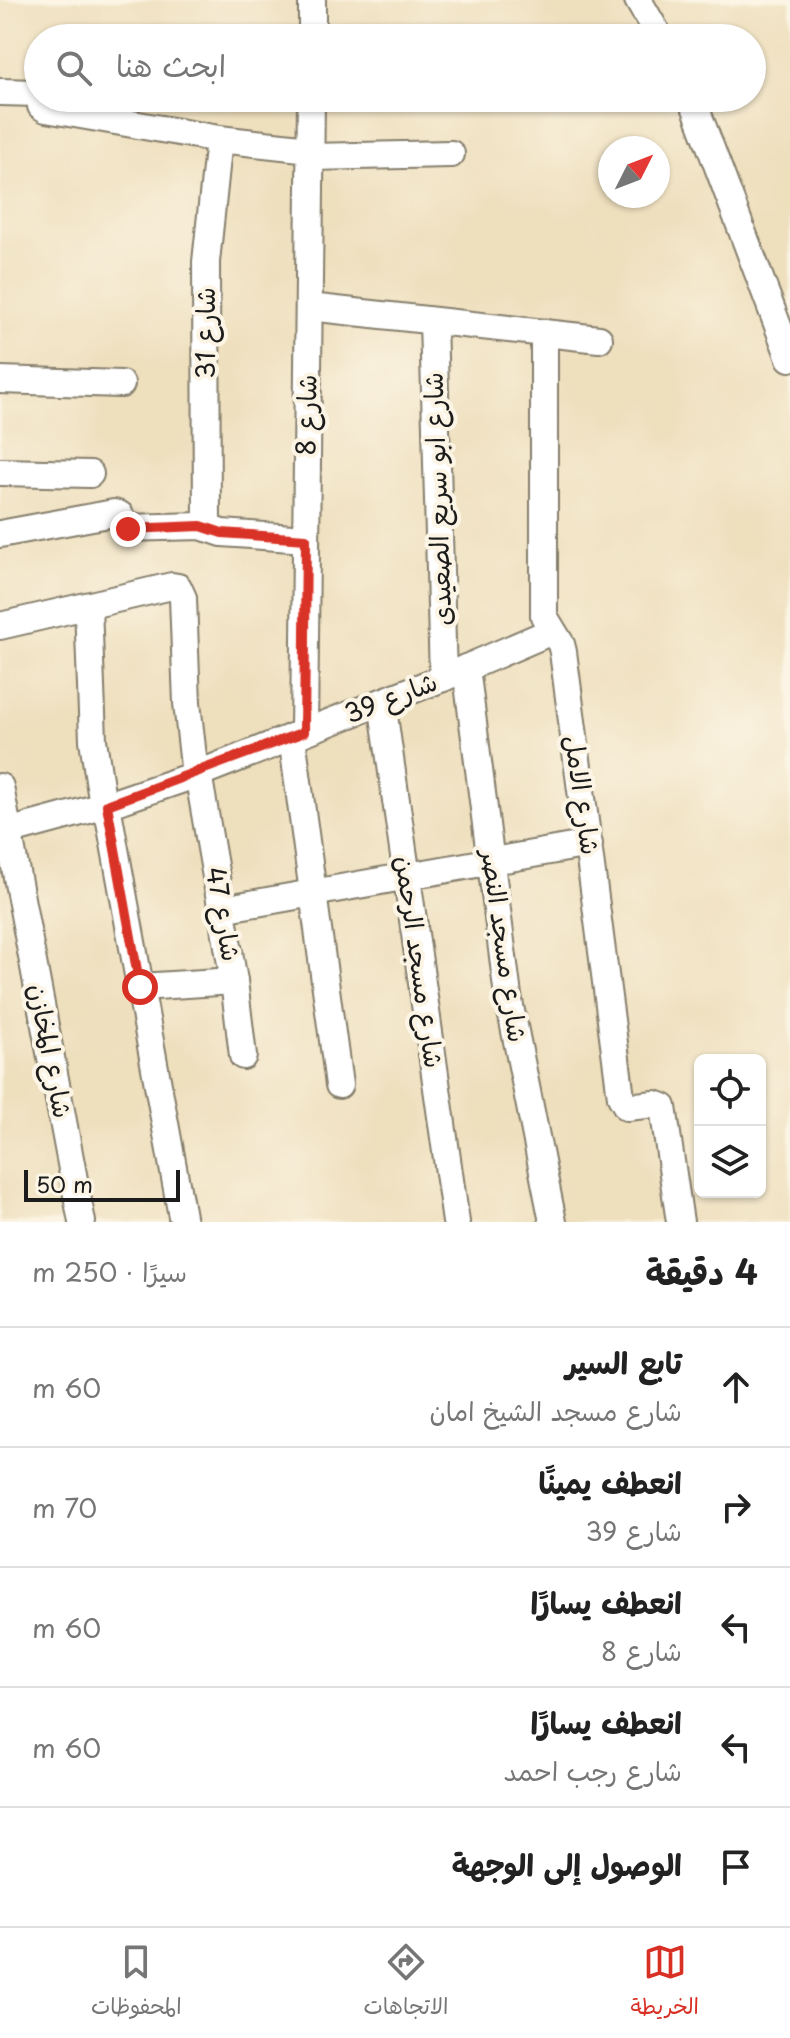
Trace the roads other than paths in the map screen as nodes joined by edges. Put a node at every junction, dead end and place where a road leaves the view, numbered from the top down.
1 (312, 0) edge
2 (638, 0) edge
3 (312, 24) edge
4 (652, 24) edge
5 (0, 92) edge
6 (24, 94) edge
7 (63, 112) edge
8 (311, 112) edge
9 (697, 112) edge
10 (219, 139) junction
11 (310, 153) junction
12 (451, 154) dead end
13 (309, 307) junction
14 (433, 321) junction
15 (544, 333) junction
16 (599, 339) dead end
17 (790, 358) edge
18 (0, 380) edge
19 (121, 384) dead end
20 (0, 472) edge
21 (90, 474) dead end
22 (207, 528) junction
23 (0, 534) edge
24 (306, 539) junction
25 (88, 606) junction
26 (0, 626) edge
27 (552, 631) junction
28 (454, 673) junction
29 (382, 702) junction
30 (298, 735) junction
31 (196, 774) junction
32 (0, 787) edge
33 (105, 806) junction
34 (5, 833) edge
35 (589, 844) junction
36 (491, 861) junction
37 (407, 876) junction
38 (313, 893) junction
39 (222, 909) junction
40 (234, 981) junction
41 (140, 987) junction
42 (243, 1056) dead end
43 (339, 1085) dead end
44 (82, 1222) edge
45 (183, 1222) edge
46 (456, 1222) edge
47 (553, 1222) edge
48 (680, 1222) edge

1 - 3 street
2 - 4 street
5 - 6 street
7 - 10 street
8 - 11 street, شارع 8
9 - 17 street
10 - 11 street
10 - 22 street, شارع 31
11 - 12 street
11 - 13 street, شارع 8
13 - 14 street
13 - 24 street, شارع 8
14 - 15 street
14 - 28 street, شارع ابو سريع الصعيدى
15 - 16 street
15 - 27 street, شارع الامل
18 - 19 street
20 - 21 street
22 - 23 street
22 - 24 street
24 - 30 street, شارع 8
25 - 26 street
25 - 31 street, شارع 47
25 - 33 street
27 - 28 street, شارع 39
27 - 35 street, شارع الامل
28 - 29 street, شارع 39
28 - 36 street, شارع مسجد النصر
29 - 30 street, شارع 39
29 - 37 street, شارع مسجد الرحمن
30 - 31 street, شارع 39
30 - 38 street, شارع 8
31 - 33 street, شارع 39
31 - 39 street, شارع 47
32 - 34 street, شارع المخازن
33 - 34 street, شارع 39
33 - 41 street
34 - 44 street, شارع المخازن
35 - 36 street
35 - 48 street, شارع الامل
36 - 37 street
36 - 47 street, شارع مسجد النصر
37 - 38 street
37 - 46 street, شارع مسجد الرحمن
38 - 39 street
38 - 43 street, شارع 8
39 - 40 street, شارع 47
40 - 41 street
40 - 42 street, شارع 47
41 - 45 street

